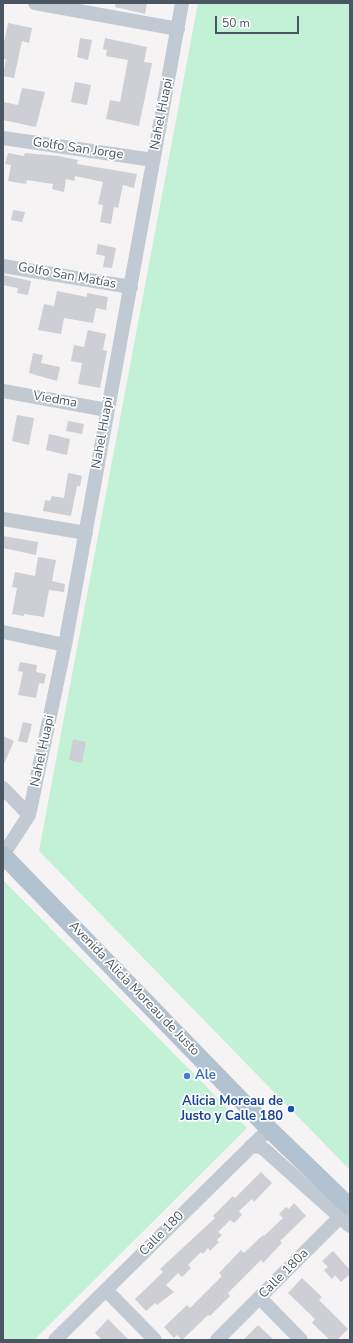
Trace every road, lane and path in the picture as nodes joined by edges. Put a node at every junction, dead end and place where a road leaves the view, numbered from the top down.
1 (35, 3) edge
2 (182, 3) edge
3 (178, 29) junction
4 (3, 138) edge
5 (153, 160) junction
6 (3, 266) edge
7 (131, 287) junction
8 (3, 391) edge
9 (107, 410) junction
10 (3, 519) edge
11 (86, 533) junction
12 (3, 632) edge
13 (65, 645) junction
14 (3, 788) edge
15 (29, 814) junction
16 (3, 855) edge
17 (269, 1128) junction
18 (251, 1146) junction
19 (348, 1214) edge
20 (106, 1290) junction
21 (260, 1298) junction
22 (55, 1340) edge
23 (155, 1340) edge
24 (218, 1340) edge
25 (301, 1340) edge

1 - 3 street
2 - 3 street, Nahel Huapi
3 - 5 street, Nahel Huapi
4 - 5 street, Golfo San Jorge
5 - 7 street, Nahel Huapi
6 - 7 street, Golfo San Matías
7 - 9 street, Nahel Huapi
8 - 9 street, Viedma
9 - 11 street, Nahel Huapi
10 - 11 street
11 - 13 street, Nahel Huapi
12 - 13 street
13 - 15 street, Nahel Huapi
14 - 15 street
15 - 16 street, Nahel Huapi
16 - 17 main road, Avenida Alicia Moreau de Justo
17 - 18 street, Calle 180
17 - 19 main road, Avenida Alicia Moreau de Justo
18 - 19 street
18 - 20 street, Calle 180
19 - 21 street, Calle 180a
20 - 22 street, Calle 180
20 - 23 street
21 - 24 street, Calle 180a
21 - 25 street

